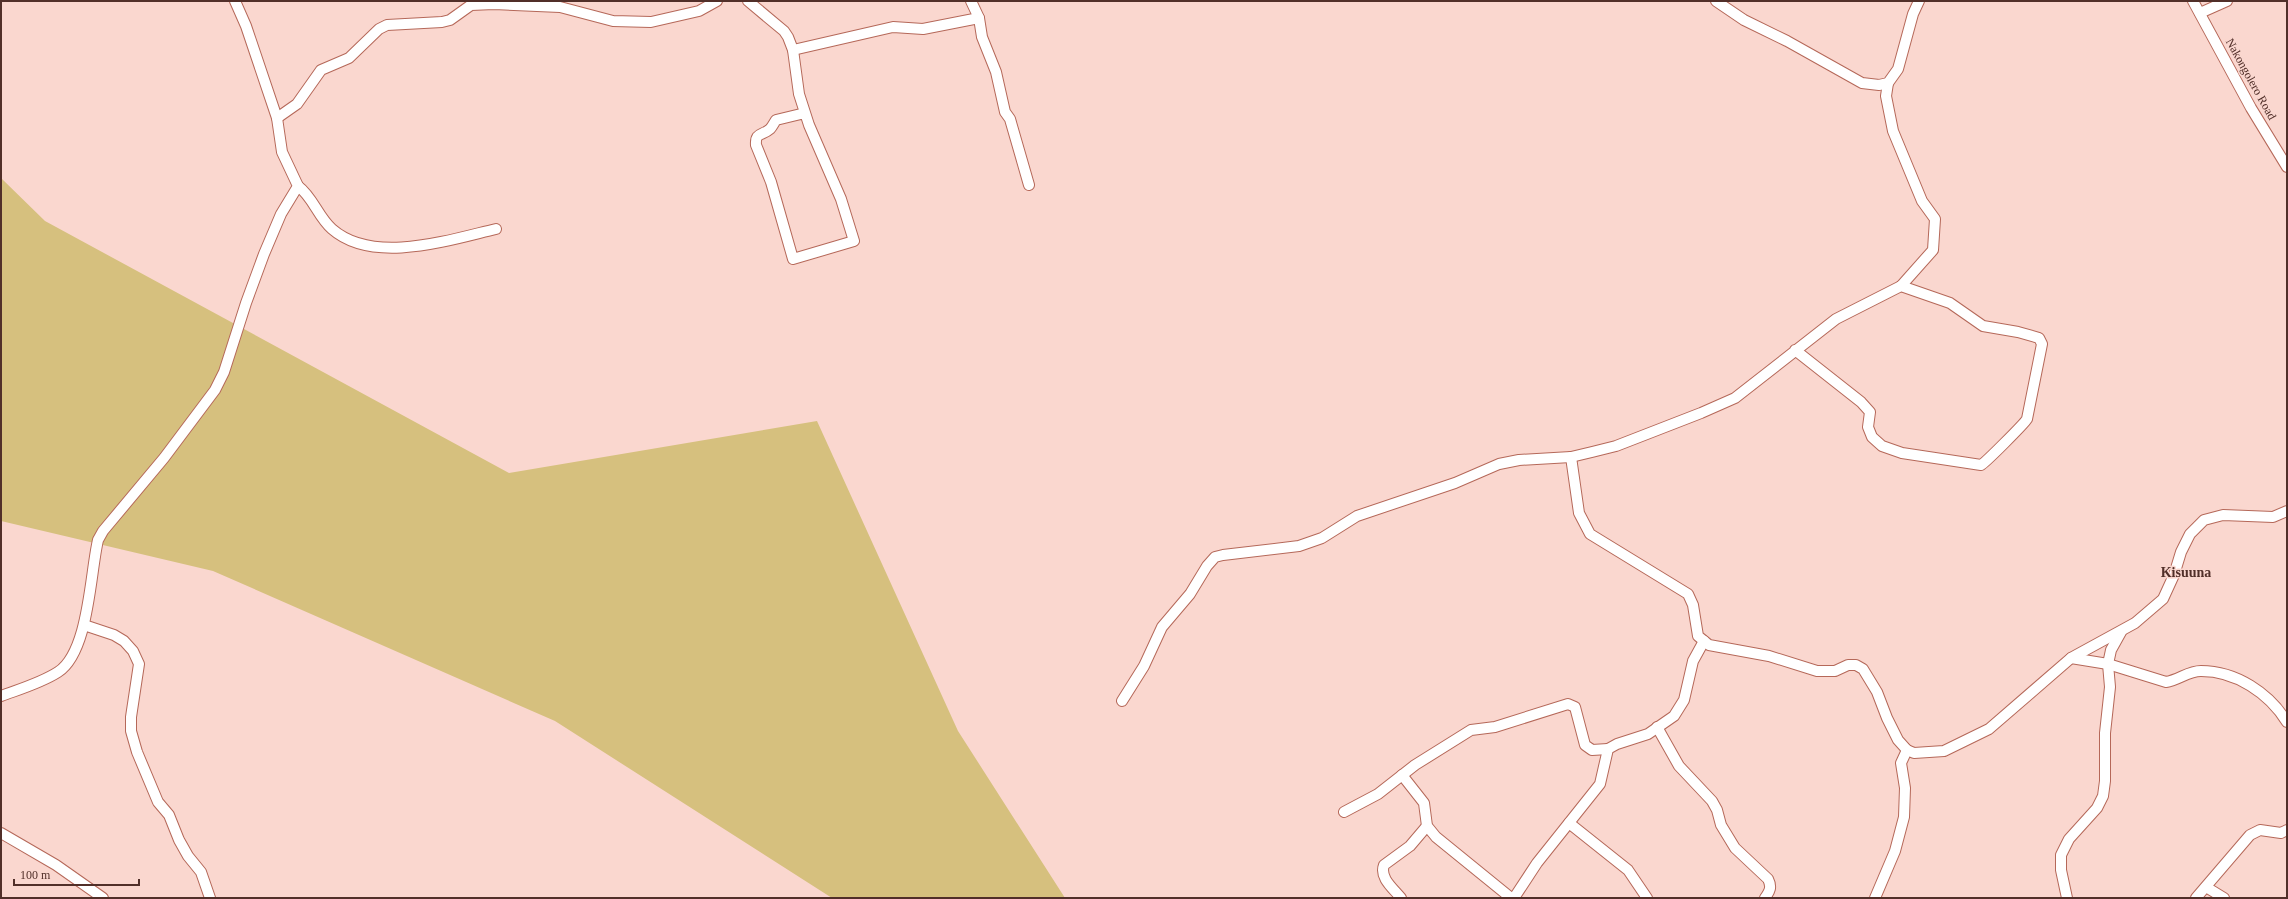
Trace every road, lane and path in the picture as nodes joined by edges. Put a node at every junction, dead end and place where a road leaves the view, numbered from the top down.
1 (235, 1) edge
2 (717, 1) edge
3 (748, 1) edge
4 (971, 1) edge
5 (1716, 1) edge
6 (1919, 1) edge
7 (2193, 1) edge
8 (2227, 1) edge
9 (2200, 13) junction
10 (980, 18) junction
11 (793, 50) junction
12 (1888, 83) junction
13 (805, 113) junction
14 (277, 118) junction
15 (2287, 167) edge
16 (298, 186) junction
17 (1029, 186) dead end
18 (496, 229) dead end
19 (1901, 286) junction
20 (1794, 350) junction
21 (1571, 457) junction
22 (2287, 511) edge
23 (84, 624) junction
24 (2121, 632) junction
25 (1704, 641) junction
26 (2071, 658) junction
27 (2108, 664) junction
28 (1, 696) edge
29 (1122, 701) dead end
30 (2287, 722) edge
31 (1657, 727) junction
32 (1608, 749) junction
33 (1906, 750) junction
34 (1402, 775) junction
35 (1344, 812) dead end
36 (1569, 823) junction
37 (1427, 826) junction
38 (2287, 830) edge
39 (1, 834) edge
40 (2206, 887) junction
41 (103, 898) edge
42 (210, 898) edge
43 (1401, 898) edge
44 (1511, 898) edge
45 (1514, 898) edge
46 (1647, 898) edge
47 (1764, 898) edge
48 (1875, 898) edge
49 (2066, 898) edge
50 (2196, 898) edge
51 (2224, 898) edge

1 - 14 street
2 - 14 street
3 - 11 street
4 - 10 street
5 - 12 street
6 - 12 street
7 - 9 street, Nakongolero Road
8 - 9 street
9 - 15 street, Nakongolero Road
10 - 11 street
10 - 17 street
11 - 13 street
12 - 19 street
13 - 13 street
14 - 16 street
16 - 18 street
16 - 23 street
19 - 20 street
19 - 20 street
20 - 21 street
21 - 25 street
21 - 29 street
22 - 24 street
23 - 28 street
23 - 42 street
24 - 26 street
24 - 27 street
25 - 31 street
25 - 33 street
26 - 27 street
26 - 33 street
27 - 30 street
27 - 49 street
31 - 32 street
31 - 47 street
32 - 34 street
32 - 36 street
33 - 48 street
34 - 35 street
34 - 37 street
36 - 45 street
36 - 46 street
37 - 43 street
37 - 44 street
38 - 40 street
39 - 41 street
40 - 50 street
40 - 51 street

